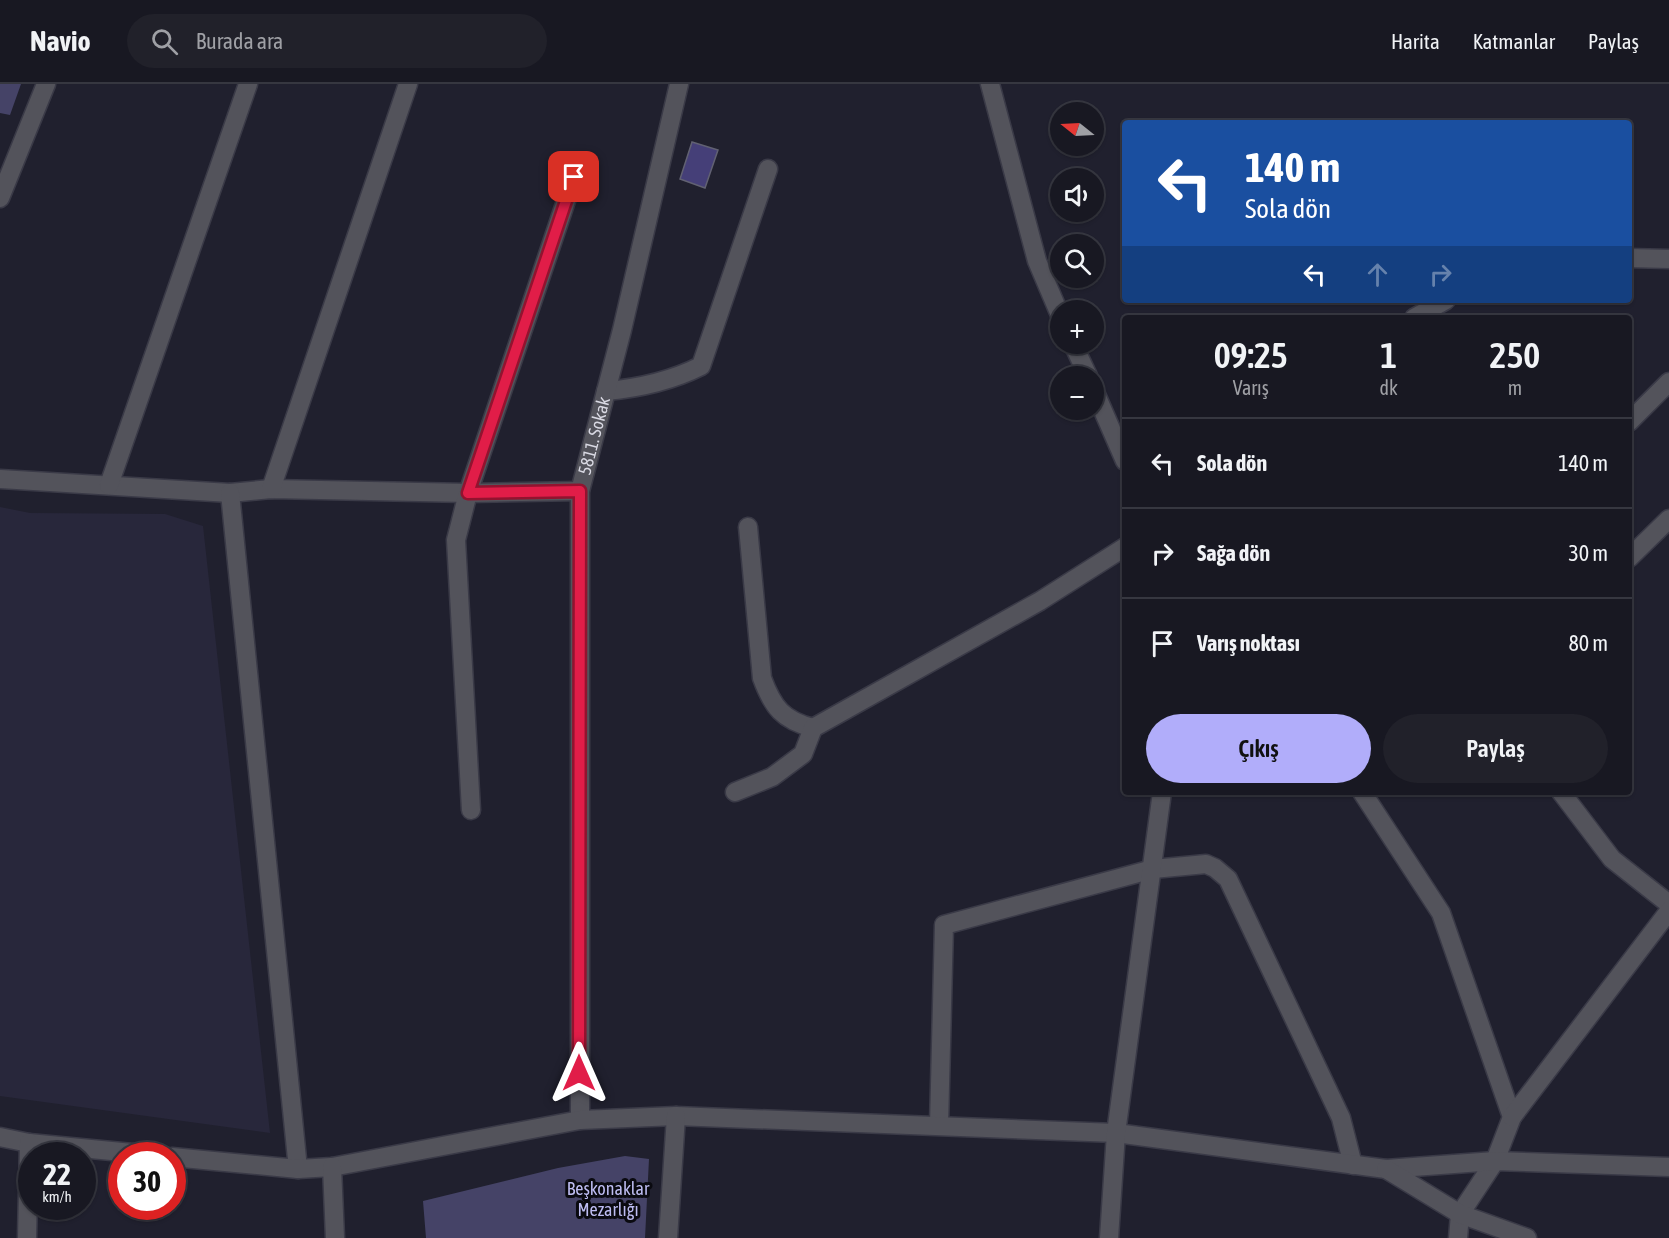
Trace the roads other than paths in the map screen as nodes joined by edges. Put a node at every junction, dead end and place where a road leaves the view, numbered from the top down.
1 (46, 84) edge
2 (248, 84) edge
3 (408, 84) edge
4 (679, 84) edge
5 (990, 84) edge
6 (768, 169) dead end
7 (574, 177) dead end
8 (4, 179) edge
9 (0, 198) edge
10 (1632, 258) edge
11 (1669, 259) edge
12 (1054, 300) edge
13 (1441, 303) edge
14 (1419, 315) edge
15 (1669, 382) edge
16 (606, 391) junction
17 (1104, 413) edge
18 (1632, 419) edge
19 (1122, 454) edge
20 (0, 479) edge
21 (110, 485) junction
22 (271, 489) junction
23 (580, 491) junction
24 (230, 493) junction
25 (468, 493) junction
26 (1669, 519) edge
27 (748, 527) dead end
28 (1122, 549) edge
29 (1632, 555) edge
30 (813, 728) junction
31 (735, 792) dead end
32 (1162, 795) edge
33 (1364, 795) edge
34 (1564, 795) edge
35 (471, 810) dead end
36 (1153, 869) junction
37 (1669, 904) edge
38 (1669, 911) edge
39 (676, 1116) junction
40 (1512, 1117) junction
41 (580, 1120) junction
42 (939, 1125) junction
43 (1116, 1132) junction
44 (0, 1137) edge
45 (24, 1142) edge
46 (18, 1143) edge
47 (0, 1144) edge
48 (186, 1158) edge
49 (1495, 1161) junction
50 (1353, 1165) junction
51 (332, 1167) junction
52 (1669, 1167) edge
53 (298, 1169) junction
54 (1386, 1169) junction
55 (1461, 1214) junction
56 (27, 1220) edge
57 (27, 1238) edge
58 (335, 1238) edge
59 (668, 1238) edge
60 (1109, 1238) edge
61 (1458, 1238) edge
62 (1527, 1238) edge

1 - 8 street
2 - 21 street
3 - 22 street
4 - 16 street, 5811. Sokak
5 - 12 street
6 - 16 street
7 - 25 street
8 - 9 street
10 - 11 street
13 - 14 street
15 - 18 street
16 - 23 street, 5811. Sokak
17 - 19 street
20 - 21 street
21 - 24 street
22 - 24 street
22 - 25 street
23 - 25 street
23 - 41 street, 5811. Sokak
24 - 53 street
25 - 35 street
26 - 29 street
27 - 30 street
28 - 30 street
30 - 31 street
32 - 36 street
33 - 40 street
34 - 37 street
36 - 42 street
36 - 43 street
36 - 50 street
38 - 40 street
39 - 41 street
39 - 42 street
39 - 59 street
40 - 49 street
41 - 51 street
42 - 43 street
43 - 50 street
43 - 60 street
44 - 45 street
46 - 47 street
48 - 53 street
49 - 52 street
49 - 54 street
49 - 55 street
50 - 54 street
51 - 53 street
51 - 58 street
54 - 55 street
55 - 61 street
55 - 62 street
56 - 57 street

